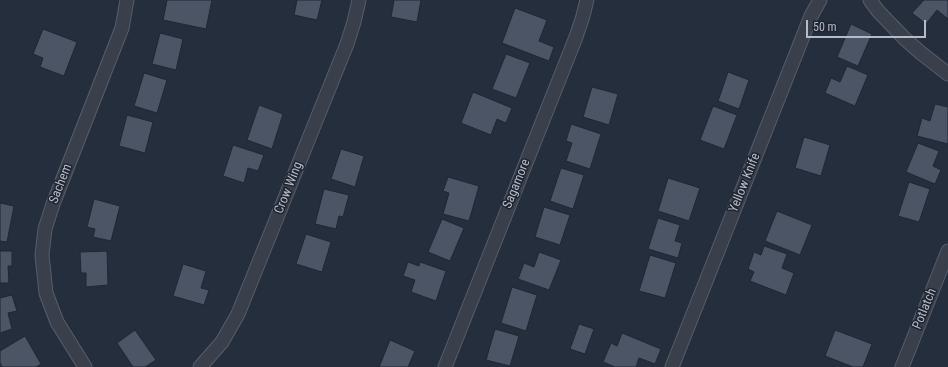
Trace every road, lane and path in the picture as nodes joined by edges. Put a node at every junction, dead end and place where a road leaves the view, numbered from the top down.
1 (126, 0) edge
2 (359, 0) edge
3 (587, 0) edge
4 (820, 0) edge
5 (870, 0) edge
6 (948, 74) edge
7 (948, 251) edge
8 (86, 367) edge
9 (200, 367) edge
10 (444, 367) edge
11 (672, 367) edge
12 (902, 367) edge

1 - 8 street, Sachem
2 - 9 street, Crow Wing
3 - 10 street, Sagamore
4 - 11 street, Yellow Knife
5 - 6 street
7 - 12 street, Potlatch

